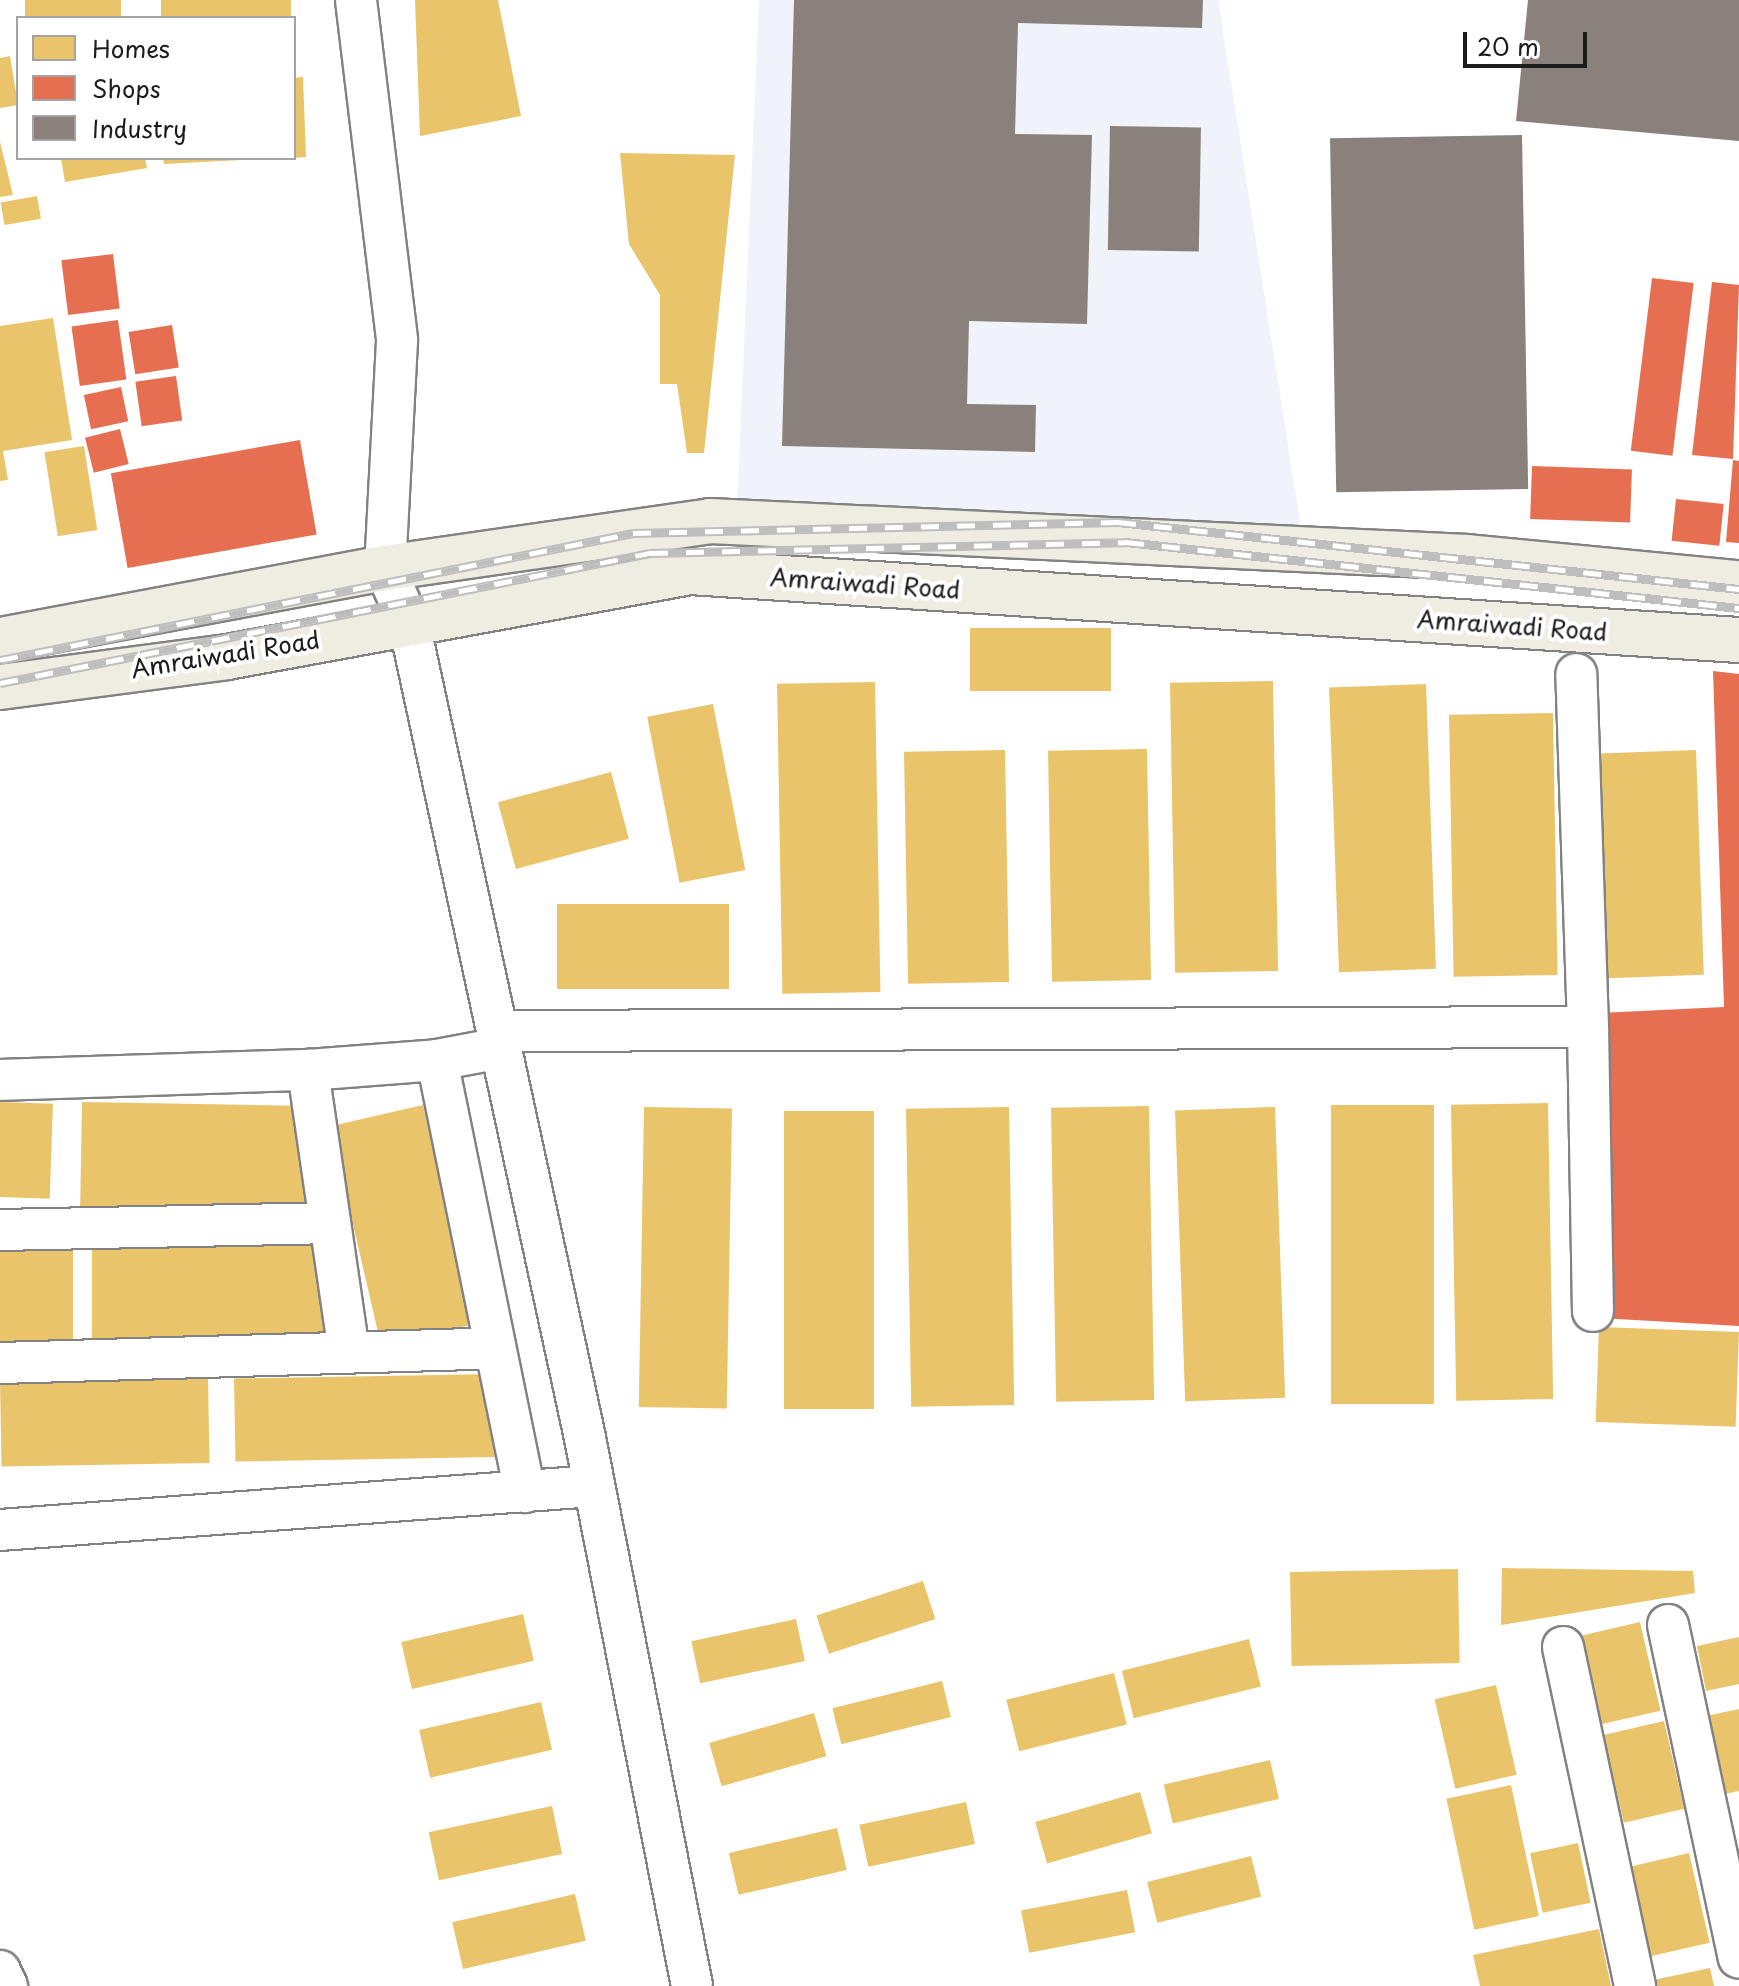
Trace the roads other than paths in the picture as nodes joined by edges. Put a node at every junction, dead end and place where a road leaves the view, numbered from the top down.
1 (356, 0) edge
2 (385, 568) junction
3 (1739, 583) edge
4 (409, 623) junction
5 (0, 640) edge
6 (1739, 640) edge
7 (1576, 674) dead end
8 (0, 687) edge
9 (1588, 1027) junction
10 (499, 1040) junction
11 (437, 1060) junction
12 (308, 1070) junction
13 (0, 1080) edge
14 (330, 1223) junction
15 (0, 1230) edge
16 (1593, 1311) dead end
17 (495, 1348) junction
18 (349, 1352) junction
19 (0, 1363) edge
20 (594, 1486) junction
21 (525, 1492) junction
22 (0, 1530) edge
23 (1668, 1625) dead end
24 (1563, 1647) dead end
25 (1739, 1958) edge
26 (0, 1971) edge
27 (7, 1986) edge
28 (692, 1986) edge
29 (1635, 1986) edge

1 - 2 street
2 - 3 main road
2 - 4 street
2 - 5 main road
4 - 6 main road, Amraiwadi Road
4 - 8 main road, Amraiwadi Road
4 - 10 street
7 - 9 street
9 - 10 street
9 - 16 street
10 - 11 street
10 - 20 street
11 - 12 street
11 - 17 street
12 - 13 street
12 - 14 street
14 - 15 street
14 - 18 street
17 - 18 street
17 - 21 street
18 - 19 street
20 - 21 street
20 - 28 street
21 - 22 street
23 - 25 street
24 - 29 street
26 - 27 street

